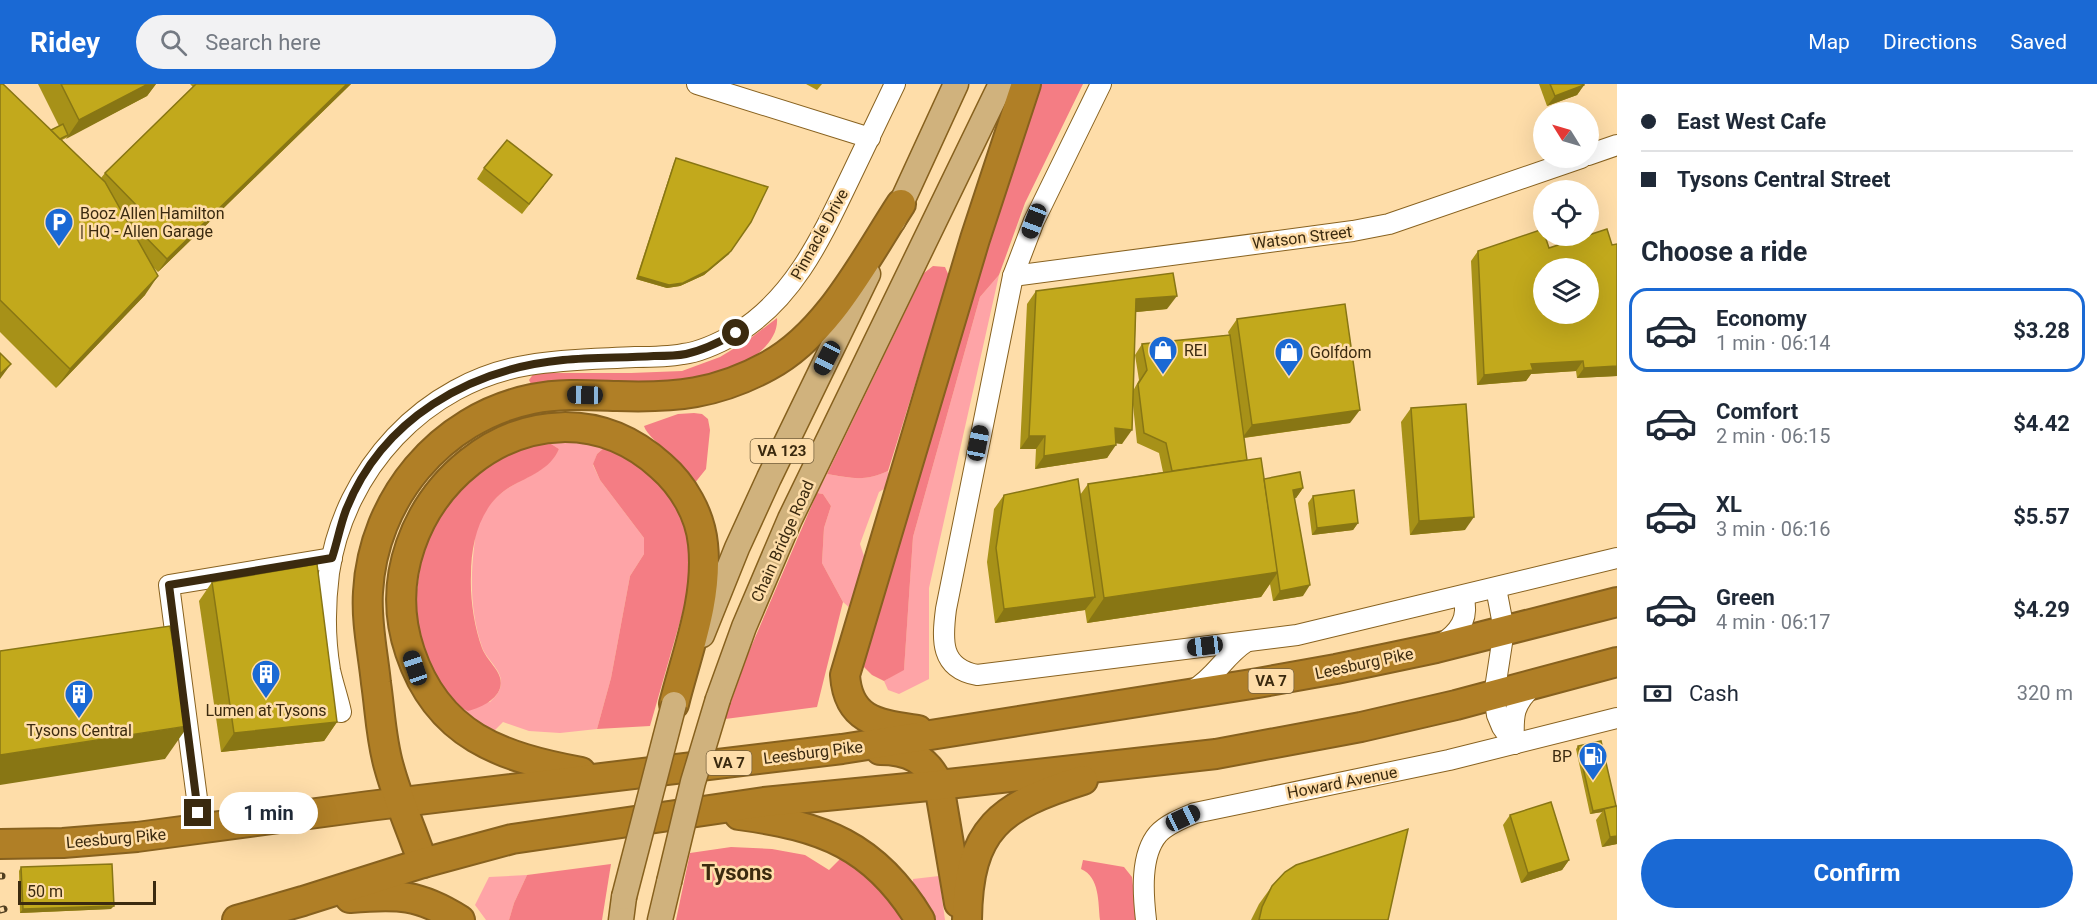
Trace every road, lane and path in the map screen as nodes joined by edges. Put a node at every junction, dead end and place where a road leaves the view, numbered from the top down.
1 (697, 84) edge
2 (895, 84) edge
3 (956, 84) edge
4 (1001, 84) edge
5 (1026, 84) edge
6 (1101, 84) edge
7 (870, 138) junction
8 (1617, 145) edge
9 (1599, 151) edge
10 (1551, 168) edge
11 (901, 204) junction
12 (1013, 276) junction
13 (332, 558) junction
14 (1617, 558) edge
15 (1496, 588) junction
16 (1462, 596) junction
17 (1617, 602) edge
18 (1504, 630) junction
19 (1249, 641) junction
20 (1436, 648) junction
21 (1617, 662) edge
22 (1536, 683) junction
23 (1187, 694) junction
24 (1494, 695) junction
25 (674, 704) junction
26 (341, 712) dead end
27 (1617, 718) edge
28 (944, 734) junction
29 (1514, 744) junction
30 (842, 749) junction
31 (1139, 763) junction
32 (616, 776) junction
33 (939, 785) junction
34 (401, 803) junction
35 (701, 810) junction
36 (201, 829) junction
37 (0, 844) edge
38 (423, 862) junction
39 (303, 901) junction
40 (622, 908) edge
41 (237, 920) edge
42 (460, 920) edge
43 (660, 920) edge
44 (920, 920) edge
45 (965, 920) edge
46 (1146, 920) edge

1 - 7 street
2 - 7 street, Pinnacle Drive
3 - 11 main road, VA 123
4 - 43 main road, Chain Bridge Road / VA 123, bridge
5 - 28 highway
6 - 12 street
7 - 13 street, Pinnacle Drive
8 - 9 street
10 - 12 street, Watson Street
11 - 25 main road, VA 123
11 - 34 highway
12 - 19 street
13 - 26 street, Pinnacle Drive
13 - 36 street
14 - 15 street
15 - 16 street
15 - 18 street
16 - 19 street
16 - 20 street
17 - 18 highway, Leesburg Pike / VA 7
18 - 20 highway, Leesburg Pike / VA 7
18 - 24 street
19 - 23 street
20 - 23 highway, Leesburg Pike / VA 7
21 - 22 highway
22 - 24 highway
22 - 29 street
23 - 28 highway, Leesburg Pike / VA 7
24 - 29 street
24 - 31 highway
25 - 32 highway
25 - 40 main road, VA 123, bridge
27 - 29 street, Howard Avenue
28 - 30 highway, Leesburg Pike / VA 7
29 - 46 street, Howard Avenue
30 - 32 highway, Leesburg Pike / VA 7
30 - 33 highway
31 - 33 highway
31 - 45 highway
32 - 34 highway, Leesburg Pike / VA 7
33 - 35 highway
33 - 45 highway
34 - 36 highway, Leesburg Pike / VA 7
34 - 38 highway
35 - 38 highway
35 - 44 highway
36 - 37 highway, Leesburg Pike / VA 7
38 - 39 highway
39 - 41 highway
39 - 42 highway

